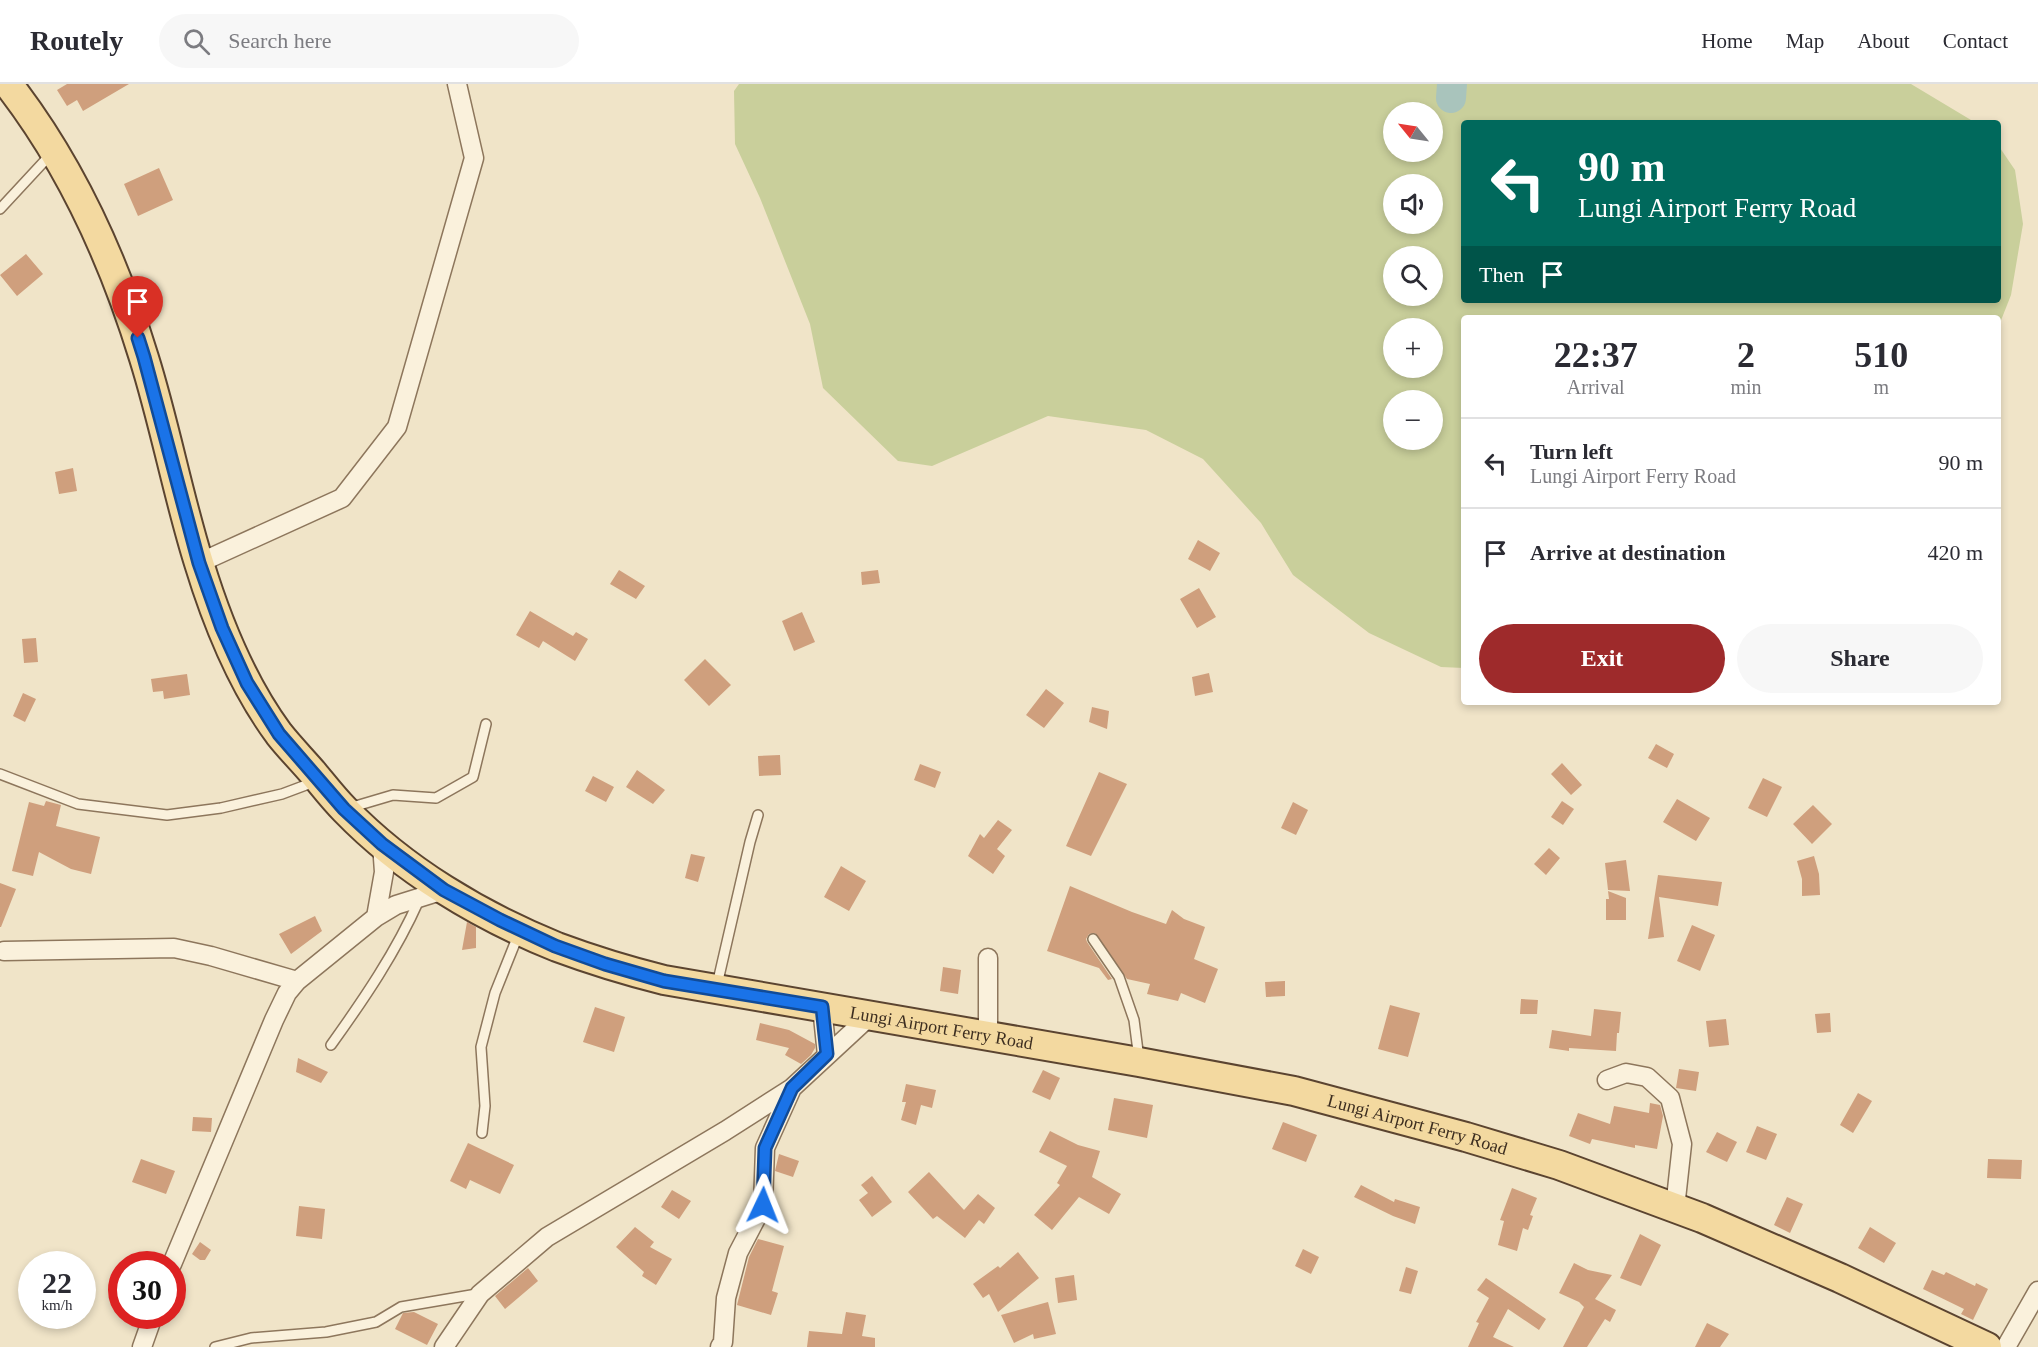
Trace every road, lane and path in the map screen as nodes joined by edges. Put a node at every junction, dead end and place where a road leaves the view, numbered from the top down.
1 (8, 84) edge
2 (457, 84) edge
3 (55, 150) junction
4 (0, 209) edge
5 (199, 563) junction
6 (486, 724) dead end
7 (0, 774) edge
8 (319, 780) junction
9 (344, 809) junction
10 (758, 815) dead end
11 (382, 844) junction
12 (432, 893) junction
13 (376, 917) junction
14 (520, 930) junction
15 (1093, 939) dead end
16 (3, 951) dead end
17 (988, 958) dead end
18 (297, 981) junction
19 (716, 991) junction
20 (822, 1007) junction
21 (871, 1015) junction
22 (988, 1037) junction
23 (331, 1045) dead end
24 (827, 1054) junction
25 (1139, 1062) junction
26 (1607, 1080) dead end
27 (792, 1088) junction
28 (482, 1133) dead end
29 (1675, 1208) junction
30 (177, 1251) edge
31 (2038, 1291) edge
32 (480, 1294) junction
33 (148, 1329) edge
34 (142, 1347) edge
35 (215, 1347) edge
36 (444, 1347) edge
37 (720, 1347) edge
38 (1987, 1347) edge
39 (2006, 1347) edge

1 - 3 main road, Lungi Airport Ferry Road
2 - 5 street
3 - 4 lane
3 - 5 main road, Lungi Airport Ferry Road
5 - 8 main road, Lungi Airport Ferry Road
6 - 9 lane
7 - 8 lane
8 - 9 main road, Lungi Airport Ferry Road
9 - 11 main road, Lungi Airport Ferry Road
10 - 19 lane
11 - 12 main road, Lungi Airport Ferry Road
11 - 13 street
12 - 13 street
12 - 14 main road, Lungi Airport Ferry Road
12 - 23 lane
13 - 18 street
14 - 19 main road, Lungi Airport Ferry Road
14 - 28 lane
15 - 25 lane
16 - 18 street
17 - 22 street
18 - 30 street
19 - 20 main road, Lungi Airport Ferry Road
20 - 21 main road, Lungi Airport Ferry Road
20 - 24 street
21 - 22 main road, Lungi Airport Ferry Road
21 - 24 street
22 - 25 main road, Lungi Airport Ferry Road
24 - 27 street
25 - 29 main road, Lungi Airport Ferry Road
26 - 29 street
27 - 32 street
27 - 37 street
29 - 38 main road, Lungi Airport Ferry Road
31 - 39 street
32 - 35 lane
32 - 36 street
33 - 34 street

